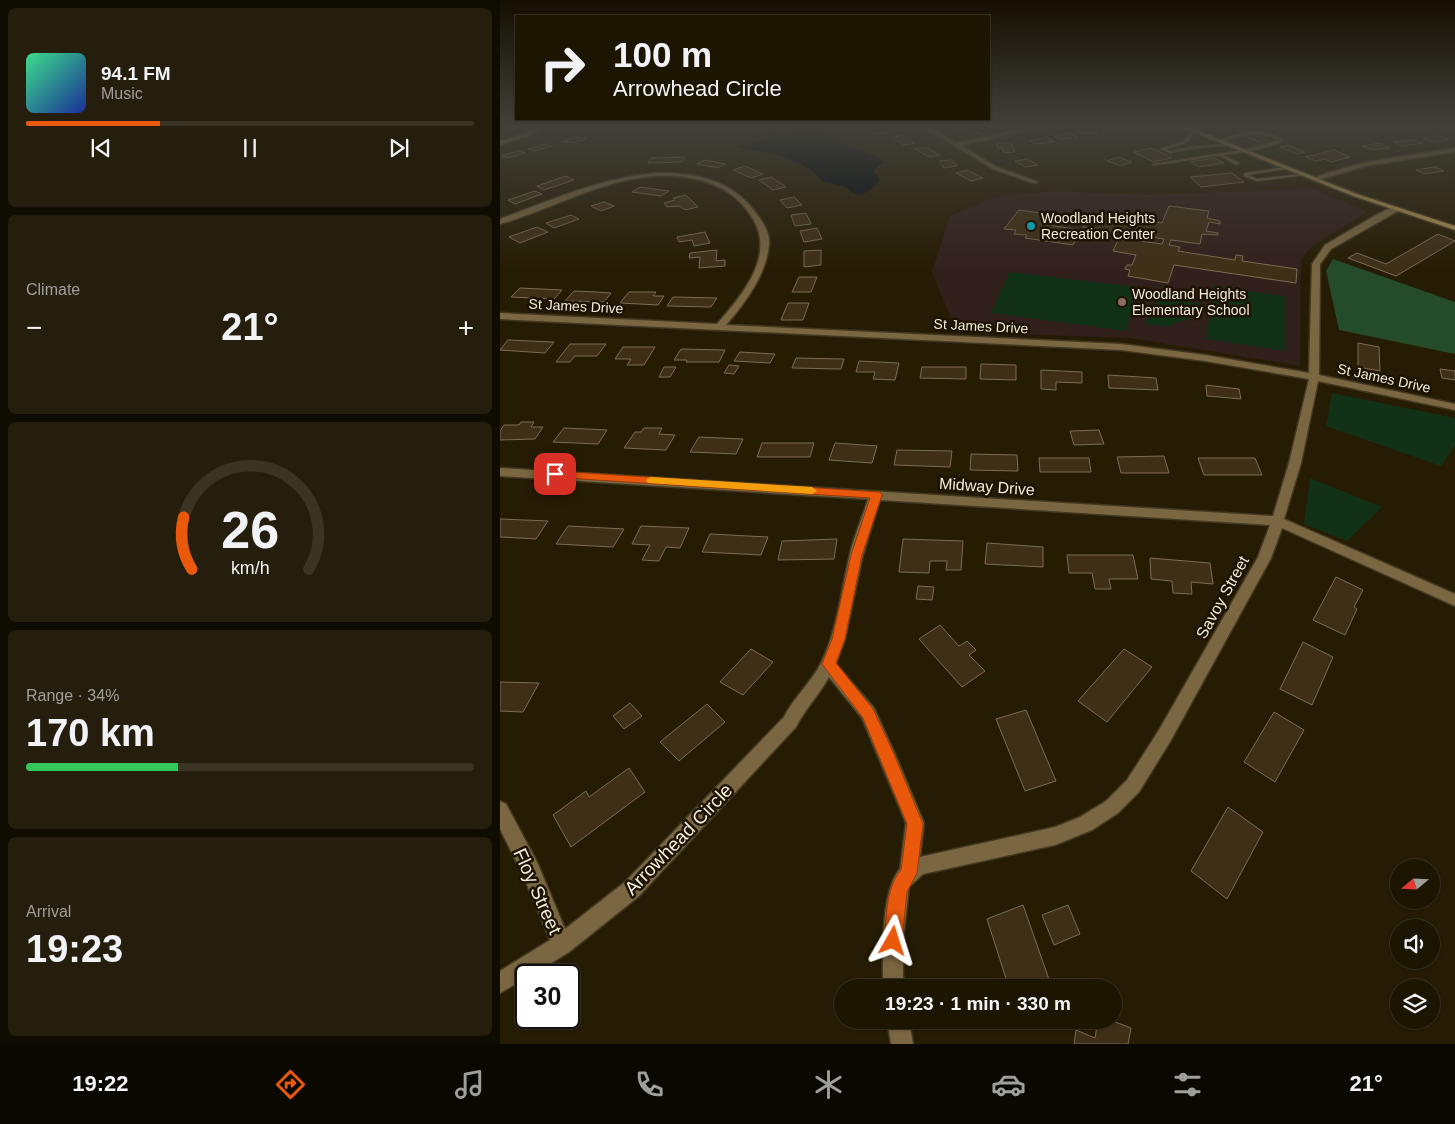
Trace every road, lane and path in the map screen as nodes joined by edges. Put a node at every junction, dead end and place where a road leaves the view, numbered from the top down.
1 (1014, 175) edge
2 (1246, 175) edge
3 (1303, 175) joint
4 (1329, 175) edge
5 (1315, 180) junction
6 (1035, 182) dead end
7 (1395, 209) junction
8 (500, 214) edge
9 (511, 218) junction
10 (500, 222) edge
11 (1455, 228) edge
12 (500, 316) edge
13 (719, 327) junction
14 (1314, 377) junction
15 (1455, 407) edge
16 (500, 472) edge
17 (876, 495) junction
18 (1277, 521) junction
19 (1455, 600) edge
20 (828, 664) junction
21 (500, 810) edge
22 (909, 873) junction
23 (562, 945) junction
24 (893, 979) edge
25 (500, 983) edge
26 (900, 1029) edge
27 (902, 1044) edge

1 - 6 street
2 - 3 lane
3 - 5 main road
4 - 5 street
5 - 7 main road
7 - 11 main road
7 - 14 street, Savoy Street
8 - 9 street
9 - 10 street
9 - 13 street
12 - 13 street, St James Drive
13 - 14 street, St James Drive
14 - 15 street, St James Drive
14 - 18 street, Savoy Street
16 - 17 street, Midway Drive
17 - 18 street, Midway Drive
17 - 20 street, Arrowhead Circle
18 - 19 street, Midway Drive
18 - 22 street, Savoy Street
20 - 22 street
20 - 23 street, Arrowhead Circle
21 - 23 street, Floy Street
22 - 24 street
23 - 25 street, Arrowhead Circle
26 - 27 street

